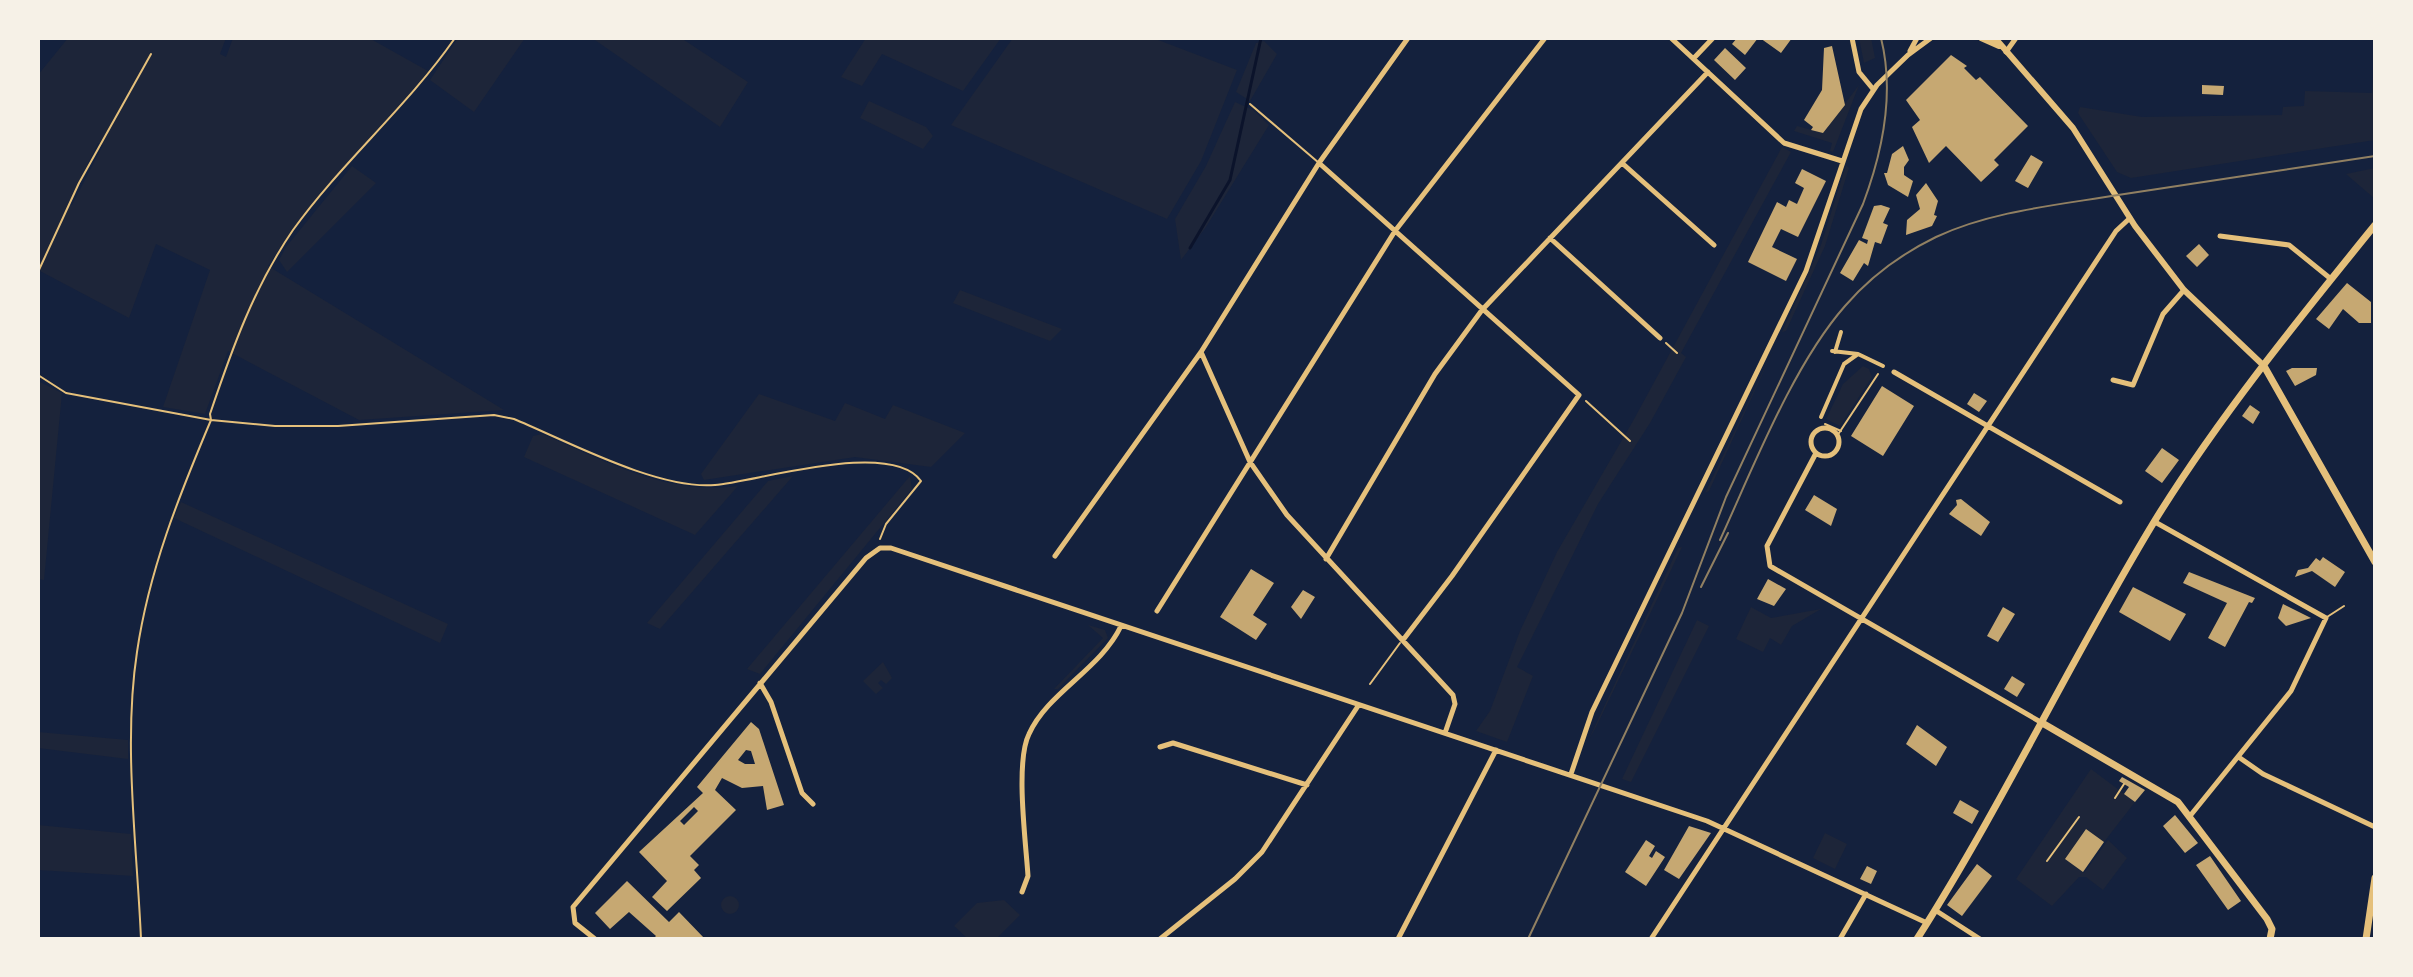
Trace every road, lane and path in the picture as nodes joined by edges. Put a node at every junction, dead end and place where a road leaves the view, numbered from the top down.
1 (455, 38) edge
2 (1408, 38) edge
3 (1545, 38) edge
4 (1671, 38) edge
5 (1713, 38) edge
6 (1852, 38) edge
7 (1917, 38) edge
8 (1931, 38) edge
9 (1981, 38) edge
10 (1995, 38) edge
11 (2016, 38) edge
12 (1999, 46) junction
13 (2006, 52) junction
14 (151, 54) dead end
15 (1907, 55) junction
16 (1694, 58) junction
17 (1708, 72) junction
18 (1875, 87) junction
19 (1250, 104) dead end
20 (1842, 161) junction
21 (1319, 163) junction
22 (1622, 163) junction
23 (2130, 218) junction
24 (2375, 225) edge
25 (1395, 231) junction
26 (2220, 236) dead end
27 (1550, 238) junction
28 (1714, 245) dead end
29 (38, 272) edge
30 (2331, 279) junction
31 (2184, 290) junction
32 (1482, 310) junction
33 (1841, 332) dead end
34 (1660, 338) joint
35 (1201, 352) junction
36 (1677, 353) dead end
37 (1843, 353) junction
38 (1858, 354) junction
39 (1844, 364) junction
40 (1883, 366) joint
41 (2264, 366) junction
42 (1894, 372) dead end
43 (38, 375) edge
44 (2113, 380) dead end
45 (1579, 395) junction
46 (211, 420) junction
47 (1820, 423) junction
48 (1988, 425) junction
49 (1840, 434) junction
50 (1630, 441) dead end
51 (1816, 453) junction
52 (1250, 462) junction
53 (2120, 502) dead end
54 (2155, 522) junction
55 (880, 548) junction
56 (1055, 556) dead end
57 (2374, 558) edge
58 (1326, 559) junction
59 (2344, 606) dead end
60 (1157, 611) dead end
61 (2326, 618) junction
62 (1861, 619) junction
63 (1121, 626) junction
64 (1403, 640) junction
65 (760, 683) junction
66 (1370, 684) dead end
67 (1358, 706) junction
68 (2044, 724) junction
69 (1445, 733) junction
70 (1160, 747) dead end
71 (1496, 750) junction
72 (2240, 758) junction
73 (1571, 774) junction
74 (2124, 784) dead end
75 (1307, 785) junction
76 (2115, 798) dead end
77 (813, 804) dead end
78 (2190, 816) junction
79 (2079, 817) dead end
80 (2375, 827) edge
81 (1724, 828) junction
82 (2047, 861) dead end
83 (2375, 878) edge
84 (1022, 892) dead end
85 (1866, 894) junction
86 (1935, 910) junction
87 (1927, 923) junction
88 (141, 939) edge
89 (595, 939) edge
90 (1160, 939) edge
91 (1398, 939) edge
92 (1651, 939) edge
93 (1840, 939) edge
94 (1917, 939) edge
95 (1980, 939) edge
96 (2270, 939) edge
97 (2366, 939) edge

1 - 46 path
2 - 21 street
3 - 25 street
4 - 16 street
5 - 16 street
6 - 18 street
7 - 15 street
8 - 15 street
9 - 12 street
10 - 12 street
11 - 13 street
12 - 13 street
13 - 23 street
14 - 29 path
15 - 18 street
16 - 17 street
17 - 20 street
17 - 22 street
18 - 20 street
19 - 21 lane
20 - 73 street
21 - 25 street
21 - 35 street
22 - 27 street
22 - 28 street
23 - 31 street
23 - 48 street
24 - 30 main road
25 - 32 street
25 - 52 street
26 - 30 street
27 - 32 street
27 - 34 street
30 - 41 main road
31 - 41 street
31 - 44 street
32 - 45 street
32 - 58 street
33 - 37 street
34 - 36 path
35 - 52 street
35 - 56 street
37 - 38 street
37 - 39 street
38 - 39 street
38 - 40 street
39 - 47 street
40 - 49 path
41 - 54 main road
41 - 57 main road
42 - 48 street
43 - 46 path
45 - 50 path
45 - 64 street
46 - 55 path
46 - 88 path
47 - 49 path
47 - 49 street
47 - 51 street
48 - 53 street
48 - 62 street
49 - 51 street
51 - 62 street
52 - 58 street
52 - 60 street
54 - 61 street
54 - 68 main road
55 - 63 street
55 - 65 street
58 - 64 street
59 - 61 lane
61 - 72 street
62 - 68 street
62 - 81 street
63 - 67 street
63 - 84 street
64 - 66 lane
64 - 69 street
65 - 77 street
65 - 89 street
67 - 69 street
67 - 75 street
68 - 78 main road
68 - 86 main road
69 - 71 street
70 - 75 street
71 - 73 street
71 - 91 street
72 - 78 street
72 - 80 street
73 - 81 street
74 - 76 path
75 - 90 street
78 - 96 main road
79 - 82 path
81 - 85 street
81 - 92 street
83 - 97 main road
85 - 87 street
85 - 93 street
86 - 87 main road
86 - 95 street
87 - 94 main road

